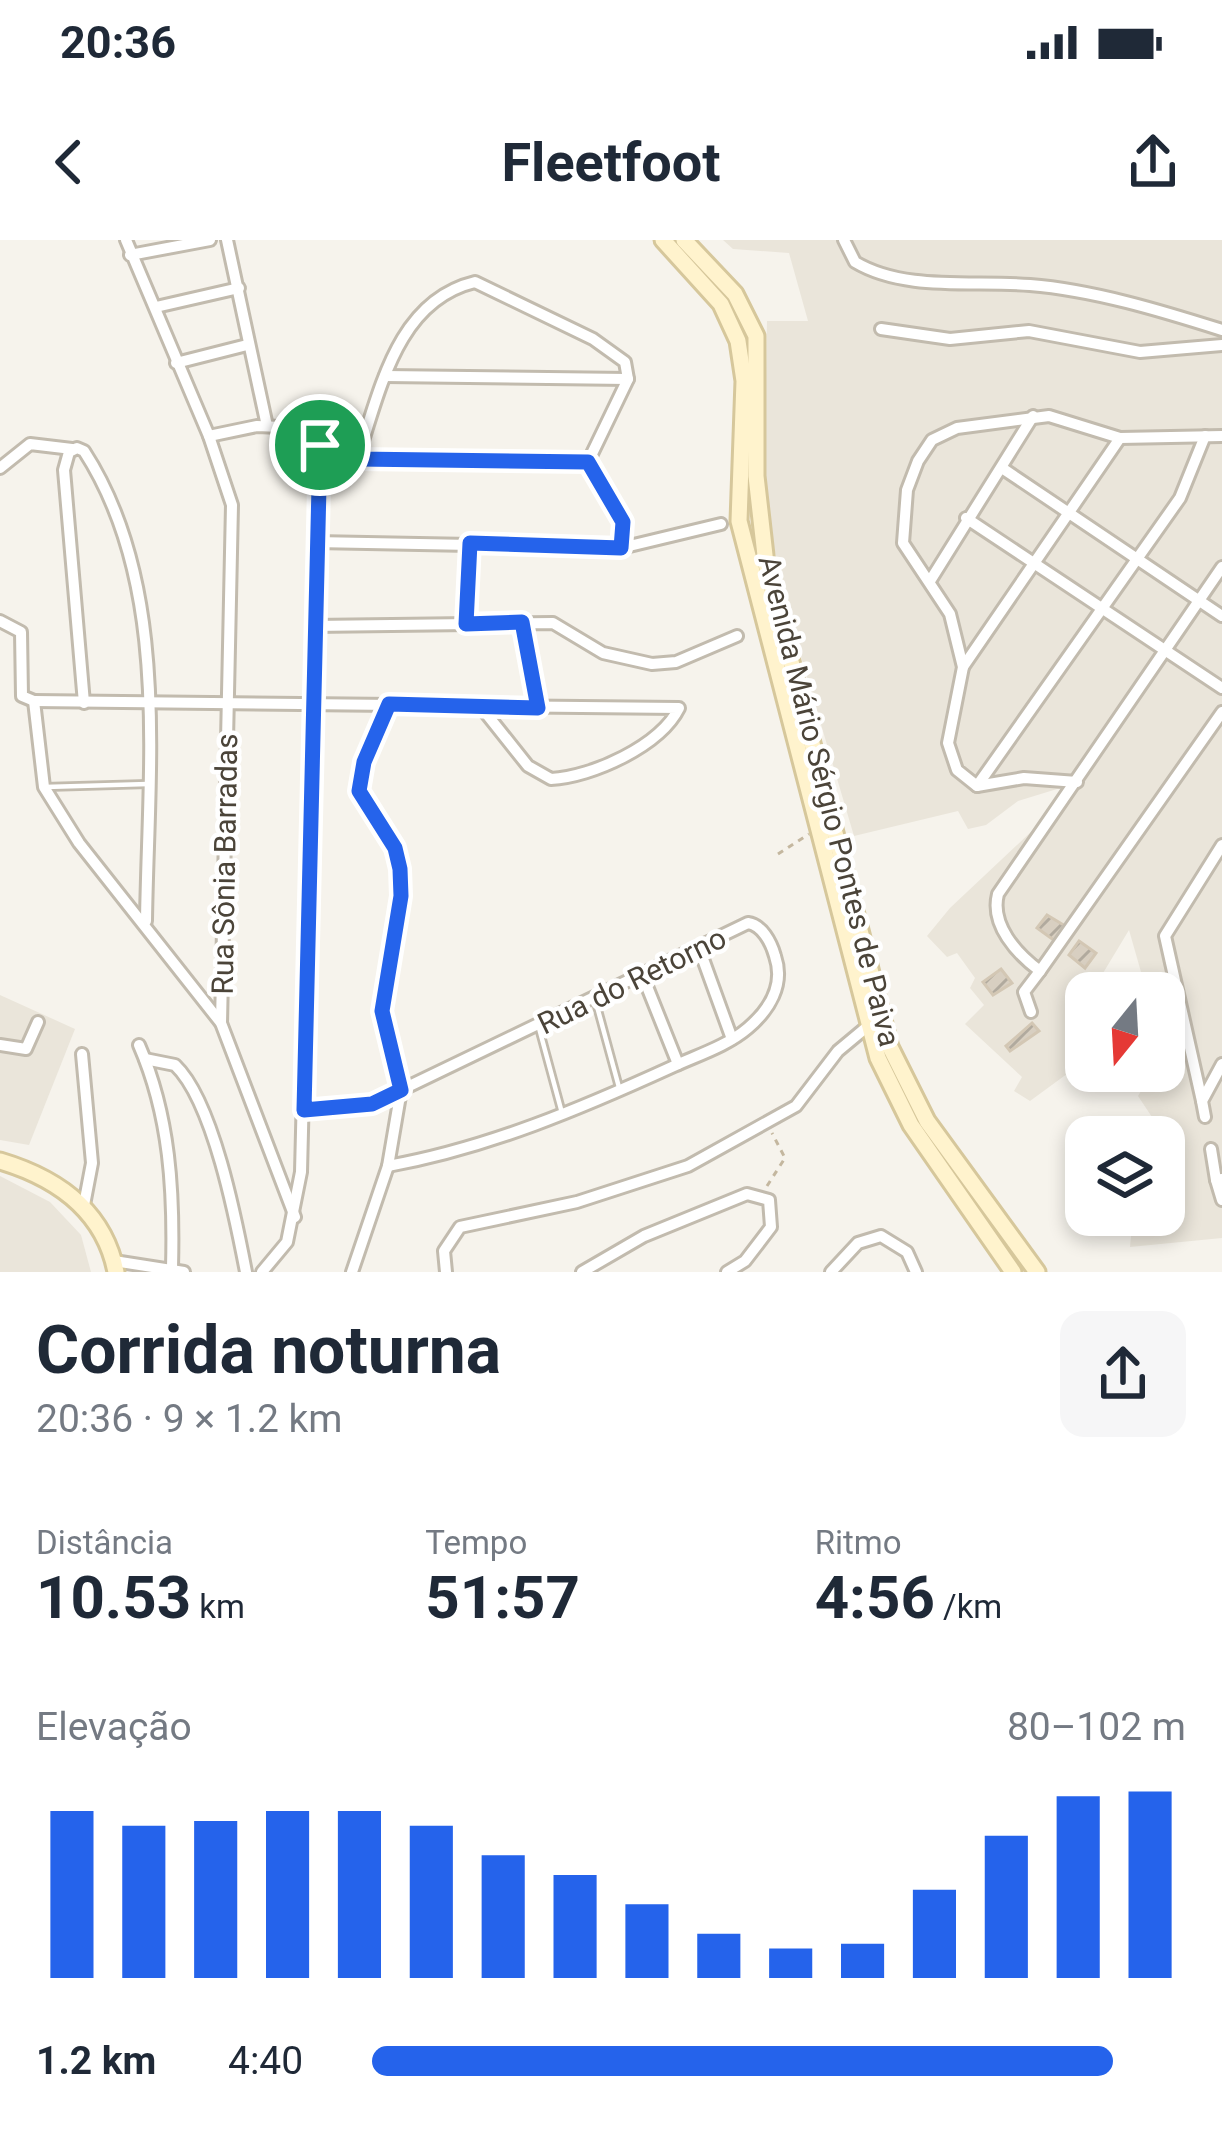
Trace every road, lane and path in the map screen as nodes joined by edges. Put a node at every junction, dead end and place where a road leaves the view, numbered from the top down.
1 (126, 240) edge
2 (210, 240) edge
3 (227, 240) edge
4 (663, 240) edge
5 (684, 240) edge
6 (844, 240) edge
7 (130, 255) junction
8 (238, 289) junction
9 (156, 308) junction
10 (880, 328) dead end
11 (1222, 330) edge
12 (247, 345) junction
13 (1222, 345) edge
14 (176, 362) junction
15 (385, 376) junction
16 (628, 379) junction
17 (1033, 416) junction
18 (267, 426) junction
19 (209, 436) junction
20 (1205, 436) junction
21 (1222, 436) edge
22 (1120, 438) junction
23 (320, 445) junction
24 (72, 449) junction
25 (357, 459) junction
26 (588, 462) junction
27 (0, 468) edge
28 (1002, 468) junction
29 (1070, 515) junction
30 (966, 518) junction
31 (721, 524) dead end
32 (315, 542) junction
33 (470, 543) junction
34 (621, 548) junction
35 (1136, 561) junction
36 (1037, 562) junction
37 (1222, 567) edge
38 (930, 581) junction
39 (1200, 603) junction
40 (1104, 608) junction
41 (1222, 616) edge
42 (0, 621) edge
43 (522, 622) junction
44 (466, 624) junction
45 (313, 626) junction
46 (737, 636) dead end
47 (1169, 652) junction
48 (963, 667) junction
49 (1222, 688) edge
50 (34, 701) junction
51 (84, 703) junction
52 (389, 704) junction
53 (147, 705) junction
54 (229, 705) junction
55 (311, 705) junction
56 (481, 707) junction
57 (538, 708) junction
58 (1222, 712) edge
59 (1216, 732) edge
60 (1076, 782) junction
61 (148, 784) junction
62 (977, 786) junction
63 (44, 787) junction
64 (821, 827) junction
65 (1222, 844) edge
66 (778, 854) dead end
67 (146, 921) junction
68 (699, 948) junction
69 (1040, 971) junction
70 (642, 974) junction
71 (595, 999) junction
72 (1031, 1012) dead end
73 (38, 1022) dead end
74 (221, 1023) junction
75 (868, 1026) junction
76 (539, 1028) junction
77 (732, 1039) junction
78 (139, 1045) dead end
79 (1, 1049) edge
80 (82, 1054) dead end
81 (145, 1059) junction
82 (678, 1064) junction
83 (1222, 1064) edge
84 (401, 1090) junction
85 (620, 1091) junction
86 (1202, 1101) junction
87 (304, 1110) junction
88 (562, 1113) junction
89 (1204, 1117) dead end
90 (765, 1122) junction
91 (1210, 1149) dead end
92 (0, 1161) edge
93 (388, 1166) junction
94 (1219, 1179) edge
95 (760, 1194) junction
96 (1222, 1200) edge
97 (83, 1205) junction
98 (295, 1217) junction
99 (115, 1266) edge
100 (178, 1270) edge
101 (246, 1272) edge
102 (262, 1272) edge
103 (352, 1272) edge
104 (446, 1272) edge
105 (582, 1272) edge
106 (727, 1272) edge
107 (830, 1272) edge
108 (916, 1272) edge
109 (1013, 1272) edge
110 (1037, 1272) edge

1 - 7 street, Rua Sônia Barradas
2 - 7 street
3 - 8 street
4 - 64 main road, Avenida Mário Sérgio Pontes de Paiva
5 - 110 main road, Avenida Mário Sérgio Pontes de Paiva
6 - 11 street
7 - 9 street, Rua Sônia Barradas
8 - 9 street
8 - 12 street
9 - 14 street, Rua Sônia Barradas
10 - 13 street
12 - 14 street
12 - 18 street
14 - 19 street, Rua Sônia Barradas
15 - 16 street
15 - 16 street
15 - 25 street
16 - 26 street
17 - 22 street
17 - 28 street
17 - 38 street
18 - 19 street
18 - 23 street
19 - 54 street, Rua Sônia Barradas
20 - 21 street
20 - 22 street
20 - 35 street
22 - 29 street
23 - 25 street
23 - 32 street
24 - 27 street
24 - 51 street
24 - 53 street
25 - 26 street
26 - 34 street
28 - 29 street
28 - 30 street
29 - 35 street
29 - 36 street
30 - 36 street
30 - 38 street
31 - 34 street
32 - 33 street
32 - 45 street
33 - 34 street
33 - 44 street
35 - 39 street
35 - 40 street
36 - 40 street
36 - 48 street
37 - 39 street
38 - 48 street
39 - 41 street
39 - 47 street
40 - 47 street
40 - 62 street
42 - 50 street
43 - 44 street
43 - 46 street
43 - 57 street
44 - 45 street
45 - 55 street
47 - 49 street
47 - 60 street
48 - 62 street
50 - 51 street
50 - 63 street
51 - 53 street
52 - 55 street
52 - 56 street
52 - 84 street
53 - 54 street
53 - 61 street
54 - 55 street
54 - 74 street, Rua Sônia Barradas
55 - 87 street
56 - 57 street
56 - 57 street
58 - 59 street
59 - 69 street
60 - 62 street
60 - 69 street
61 - 63 lane
61 - 67 street
63 - 67 street
64 - 66 path
64 - 75 main road, Avenida Mário Sérgio Pontes de Paiva
65 - 86 street
67 - 74 street
68 - 70 street, Rua do Retorno
68 - 77 street
68 - 77 street, Rua do Retorno
69 - 72 street
70 - 71 street, Rua do Retorno
70 - 82 street
71 - 76 street, Rua do Retorno
71 - 85 lane
73 - 79 street
74 - 98 street
75 - 90 street
75 - 109 main road, Avenida Mário Sérgio Pontes de Paiva
76 - 84 street, Rua do Retorno
76 - 88 lane
77 - 82 street, Rua do Retorno
78 - 81 street
80 - 97 street
81 - 100 street
81 - 101 street
82 - 85 street, Rua do Retorno
83 - 86 street
84 - 87 street, Rua do Retorno
84 - 93 street
85 - 88 street, Rua do Retorno
86 - 89 street
87 - 98 street
88 - 93 street, Rua do Retorno
90 - 95 path
90 - 104 street
91 - 94 street
92 - 97 main road
93 - 103 street
94 - 96 street
95 - 105 street
95 - 106 street
97 - 99 main road
98 - 102 street
99 - 100 street
107 - 108 street

